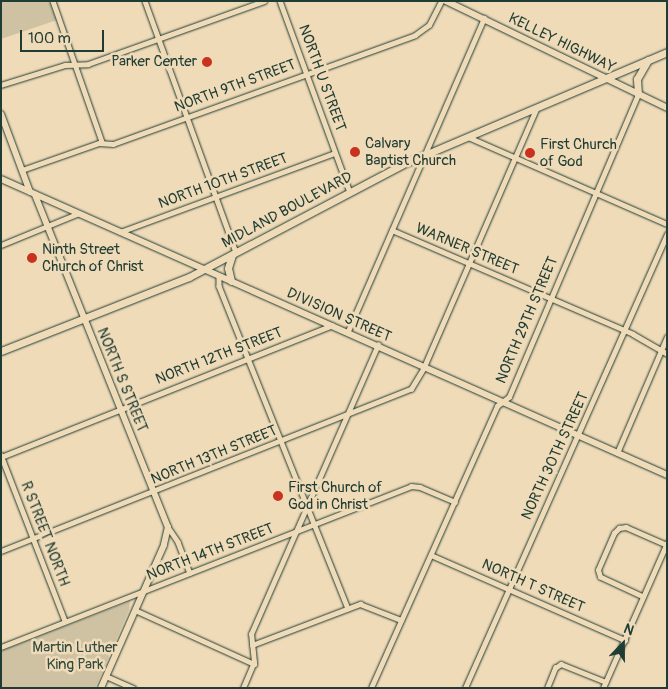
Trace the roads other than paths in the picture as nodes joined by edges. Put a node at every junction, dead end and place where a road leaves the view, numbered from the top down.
1 (53, 1) edge
2 (144, 1) edge
3 (264, 1) edge
4 (280, 1) edge
5 (441, 1) edge
6 (446, 1) edge
7 (484, 18) junction
8 (158, 39) junction
9 (667, 52) edge
10 (648, 60) junction
11 (74, 64) junction
12 (306, 74) junction
13 (605, 78) junction
14 (1, 85) edge
15 (638, 94) junction
16 (537, 107) junction
17 (667, 108) edge
18 (1, 114) edge
19 (187, 117) junction
20 (468, 137) junction
21 (102, 142) junction
22 (335, 153) junction
23 (424, 155) junction
24 (516, 158) junction
25 (22, 170) junction
26 (1, 179) edge
27 (350, 192) junction
28 (595, 192) junction
29 (33, 193) junction
30 (216, 197) junction
31 (78, 214) junction
32 (667, 224) edge
33 (48, 226) junction
34 (392, 230) junction
35 (119, 232) junction
36 (667, 234) edge
37 (1, 245) edge
38 (234, 253) junction
39 (470, 264) junction
40 (202, 270) junction
41 (219, 277) junction
42 (231, 281) junction
43 (549, 298) junction
44 (84, 319) junction
45 (334, 324) junction
46 (348, 331) junction
47 (625, 331) junction
48 (667, 337) edge
49 (378, 345) junction
50 (662, 350) junction
51 (1, 351) edge
52 (667, 354) edge
53 (249, 358) junction
54 (424, 367) junction
55 (502, 402) junction
56 (121, 408) junction
57 (347, 415) junction
58 (578, 435) junction
59 (282, 442) junction
60 (617, 453) junction
61 (1, 456) edge
62 (667, 475) edge
63 (154, 492) junction
64 (455, 502) junction
65 (307, 506) junction
66 (314, 524) junction
67 (168, 528) junction
68 (296, 532) junction
69 (33, 538) junction
70 (667, 544) edge
71 (1, 551) edge
72 (431, 555) junction
73 (190, 573) junction
74 (509, 589) junction
75 (143, 592) junction
76 (643, 597) junction
77 (348, 608) junction
78 (135, 610) junction
79 (402, 620) junction
80 (65, 621) junction
81 (625, 640) junction
82 (252, 645) junction
83 (1, 647) edge
84 (254, 664) junction
85 (106, 676) junction
86 (606, 682) junction
87 (101, 688) edge
88 (133, 688) edge
89 (243, 688) edge
90 (371, 688) edge
91 (465, 688) edge
92 (547, 688) edge
93 (603, 688) edge

1 - 11 street
2 - 8 street
3 - 8 street
4 - 12 street, NORTH U STREET
5 - 12 street, NORTH 9TH STREET
6 - 7 street, KELLEY HIGHWAY
7 - 13 street, KELLEY HIGHWAY
7 - 23 street
8 - 11 street
8 - 19 street
9 - 10 main road, MIDLAND BOULEVARD
10 - 13 main road, MIDLAND BOULEVARD
10 - 15 main road
11 - 14 street
11 - 21 street
12 - 19 street, NORTH 9TH STREET
12 - 22 street, NORTH U STREET
13 - 15 street, KELLEY HIGHWAY
13 - 16 main road, MIDLAND BOULEVARD
15 - 17 street, KELLEY HIGHWAY
15 - 28 street, NORTH 29TH STREET
16 - 20 main road, MIDLAND BOULEVARD
16 - 24 street, NORTH 13TH STREET
18 - 25 street, NORTH S STREET
19 - 21 street, NORTH 9TH STREET
19 - 30 street
20 - 23 main road, MIDLAND BOULEVARD
20 - 24 street
21 - 25 street, NORTH 9TH STREET
22 - 27 street, NORTH U STREET
22 - 30 street, NORTH 10TH STREET
23 - 27 main road, MIDLAND BOULEVARD
23 - 34 street
24 - 28 street
24 - 39 street, NORTH 13TH STREET
25 - 29 street, NORTH S STREET
26 - 29 street, DIVISION STREET
27 - 38 main road, MIDLAND BOULEVARD
28 - 32 street
28 - 43 street, NORTH 29TH STREET
29 - 31 street, DIVISION STREET
29 - 33 street, NORTH S STREET
30 - 35 street, NORTH 10TH STREET
30 - 38 street
31 - 33 street
31 - 35 street, DIVISION STREET
33 - 37 street
33 - 44 street, NORTH S STREET
34 - 39 street, WARNER STREET
34 - 46 street
35 - 40 street, DIVISION STREET
36 - 47 street, NORTH 30TH STREET
38 - 40 main road, MIDLAND BOULEVARD
38 - 42 main road
39 - 43 street, WARNER STREET
39 - 54 street, NORTH 13TH STREET
40 - 41 street, DIVISION STREET
40 - 44 main road, MIDLAND BOULEVARD
41 - 42 street, DIVISION STREET
41 - 53 street
42 - 45 street, DIVISION STREET
43 - 47 street, WARNER STREET
43 - 55 street, NORTH 29TH STREET
44 - 51 main road, MIDLAND BOULEVARD
44 - 56 street, NORTH S STREET
45 - 46 street, DIVISION STREET
45 - 53 street, NORTH 12TH STREET
46 - 49 street, DIVISION STREET
47 - 50 street, WARNER STREET
47 - 58 street, NORTH 30TH STREET
48 - 50 street
49 - 54 street, DIVISION STREET
49 - 57 street
50 - 52 street, WARNER STREET
50 - 60 street
53 - 56 street, NORTH 12TH STREET
53 - 59 street
54 - 55 street, DIVISION STREET
54 - 57 street, NORTH 13TH STREET
55 - 58 street, DIVISION STREET
55 - 64 street, NORTH 29TH STREET
56 - 61 street, NORTH 12TH STREET
56 - 63 street, NORTH S STREET
57 - 59 street, NORTH 13TH STREET
57 - 65 street
58 - 60 street, DIVISION STREET
58 - 74 street, NORTH 30TH STREET
59 - 63 street, NORTH 13TH STREET
59 - 65 street
60 - 62 street, DIVISION STREET
61 - 69 street, R STREET NORTH
63 - 67 street, NORTH S STREET
63 - 69 street, NORTH 13TH STREET
64 - 66 street, NORTH 14TH STREET
64 - 72 street, NORTH 29TH STREET
65 - 66 street
65 - 68 street
66 - 68 street, NORTH 14TH STREET
66 - 77 street
67 - 73 street, NORTH S STREET
67 - 75 street
68 - 73 street, NORTH 14TH STREET
68 - 82 street
69 - 71 street, NORTH 13TH STREET
69 - 80 street, R STREET NORTH
70 - 76 street
70 - 76 street
72 - 74 street, NORTH T STREET
72 - 79 street, NORTH 29TH STREET
73 - 75 street, NORTH 14TH STREET
74 - 81 street, NORTH T STREET
74 - 91 street, NORTH 30TH STREET
75 - 78 street
75 - 80 street, NORTH 14TH STREET
76 - 81 street
77 - 79 street
77 - 82 street
78 - 84 street
78 - 85 street
79 - 90 street, NORTH 29TH STREET
80 - 83 street, NORTH 14TH STREET
81 - 86 street
82 - 84 street
84 - 89 street
85 - 87 street
85 - 88 street
86 - 92 street
86 - 93 street

